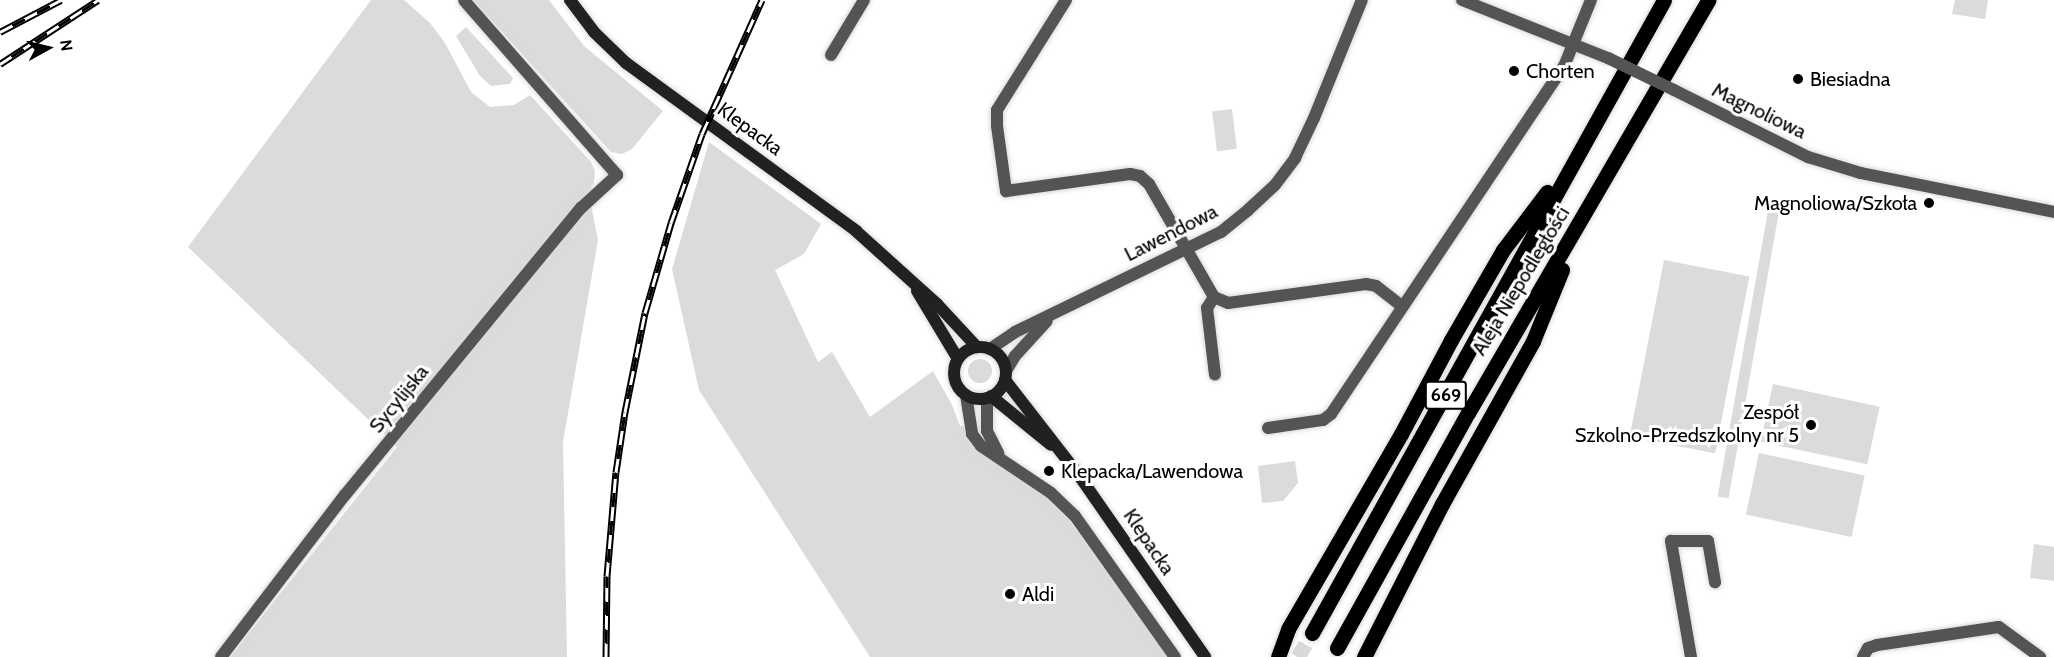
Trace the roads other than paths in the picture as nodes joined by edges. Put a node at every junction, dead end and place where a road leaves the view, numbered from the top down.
1 (464, 0) edge
2 (570, 0) edge
3 (864, 0) edge
4 (1065, 0) edge
5 (1362, 0) edge
6 (1462, 0) edge
7 (1591, 0) edge
8 (1664, 0) edge
9 (1708, 0) edge
10 (1574, 44) junction
11 (831, 55) dead end
12 (1576, 154) junction
13 (2054, 212) edge
14 (1582, 221) junction
15 (1185, 250) junction
16 (913, 284) junction
17 (1214, 297) junction
18 (1402, 306) junction
19 (1054, 313) junction
20 (977, 347) junction
21 (990, 349) junction
22 (958, 359) junction
23 (1215, 375) dead end
24 (1005, 376) junction
25 (966, 395) junction
26 (989, 397) junction
27 (1268, 428) dead end
28 (1059, 451) junction
29 (1000, 457) junction
30 (1715, 582) dead end
31 (1312, 633) tunnel mouth
32 (1337, 648) dead end
33 (221, 657) edge
34 (1175, 657) edge
35 (1205, 657) edge
36 (1278, 657) edge
37 (1364, 657) edge
38 (1691, 657) edge
39 (1863, 657) edge
40 (2040, 657) edge

1 - 33 street, Sycylijska
2 - 16 street, Klepacka
3 - 11 street
4 - 15 street
5 - 15 street, Lawendowa
6 - 10 street, Magnoliowa
7 - 10 street
8 - 12 main road, Aleja Niepodległości / 669
9 - 14 main road, Aleja Niepodległości / 669
10 - 13 street, Magnoliowa, bridge
10 - 18 street
12 - 31 main road, Aleja Niepodległości / 669
12 - 36 main road
14 - 32 main road, Aleja Niepodległości / 669
14 - 37 main road
15 - 17 street
15 - 19 street, Lawendowa
16 - 20 street, Klepacka
16 - 22 street, Klepacka
17 - 18 street
17 - 23 street
18 - 27 street
19 - 21 street, Lawendowa
19 - 24 street, Lawendowa
20 - 21 street
20 - 22 street
21 - 24 street
22 - 25 street
24 - 26 street
24 - 28 street, Klepacka
25 - 26 street
25 - 29 street
26 - 28 street, Klepacka
26 - 29 street
28 - 35 street, Klepacka
29 - 34 street
30 - 38 street
39 - 40 street

